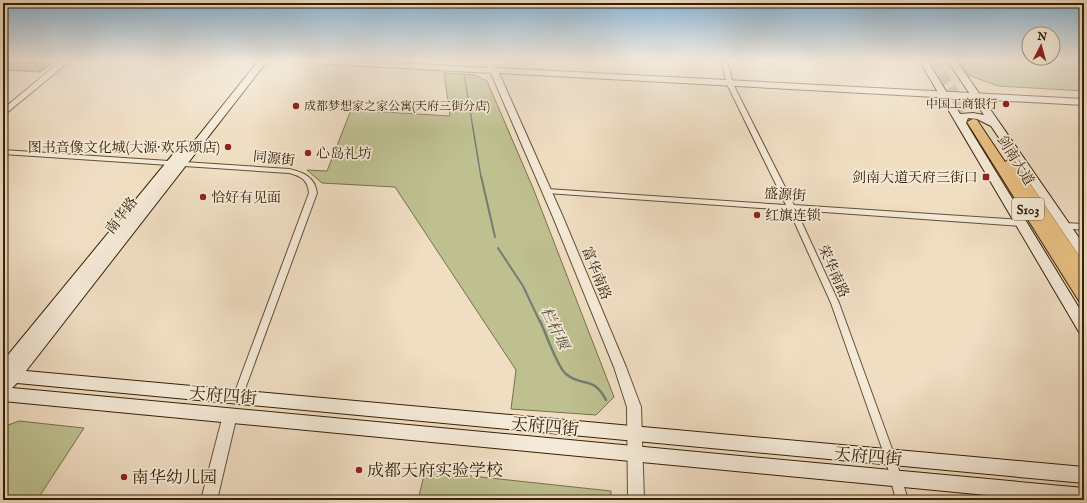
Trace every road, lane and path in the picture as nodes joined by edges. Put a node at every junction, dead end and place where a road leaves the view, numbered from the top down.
1 (39, 83) edge
2 (236, 83) edge
3 (244, 83) edge
4 (499, 83) edge
5 (729, 83) edge
6 (757, 83) edge
7 (937, 83) edge
8 (968, 83) edge
9 (943, 93) junction
10 (975, 94) junction
11 (1084, 97) edge
12 (1084, 102) edge
13 (3, 113) edge
14 (972, 122) junction
15 (997, 126) junction
16 (3, 152) edge
17 (176, 163) junction
18 (547, 191) junction
19 (791, 207) junction
20 (1021, 223) junction
21 (1064, 226) junction
22 (1084, 227) edge
23 (1084, 254) edge
24 (1084, 275) edge
25 (1084, 297) edge
26 (1084, 328) edge
27 (6, 375) edge
28 (3, 389) edge
29 (3, 394) edge
30 (238, 397) junction
31 (230, 415) junction
32 (635, 434) junction
33 (636, 453) junction
34 (890, 457) junction
35 (1084, 475) edge
36 (896, 478) junction
37 (1084, 496) edge
38 (209, 500) edge
39 (636, 500) edge
40 (902, 500) edge

1 - 13 street
2 - 17 main road, 南华路
3 - 17 main road, 南华路
4 - 18 street, 富华南路
5 - 19 street, 荣华南路
6 - 9 street
7 - 9 main road
8 - 10 main road
9 - 10 street
9 - 14 main road
10 - 11 street
10 - 12 street
10 - 15 main road
14 - 15 main road
14 - 20 main road
14 - 24 highway, 剑南大道 / S103
14 - 25 highway, 剑南大道 / S103
15 - 21 main road
16 - 17 street, 同源街
17 - 27 main road, 南华路
17 - 30 street, 同源街
18 - 19 street, 盛源街
18 - 32 street, 富华南路
19 - 20 street, 盛源街
19 - 34 street, 荣华南路
20 - 26 main road
21 - 22 street
21 - 23 main road
27 - 28 main road, 南华路
27 - 30 main road, 天府四街
29 - 31 main road, 天府四街
30 - 32 main road, 天府四街
31 - 33 main road, 天府四街
31 - 38 street
32 - 33 street, 富华南路
32 - 34 main road, 天府四街
33 - 36 main road, 天府四街
33 - 39 street, 富华南路
34 - 35 main road, 天府四街
34 - 36 street, 荣华南路
36 - 37 main road, 天府四街
36 - 40 street, 荣华南路

